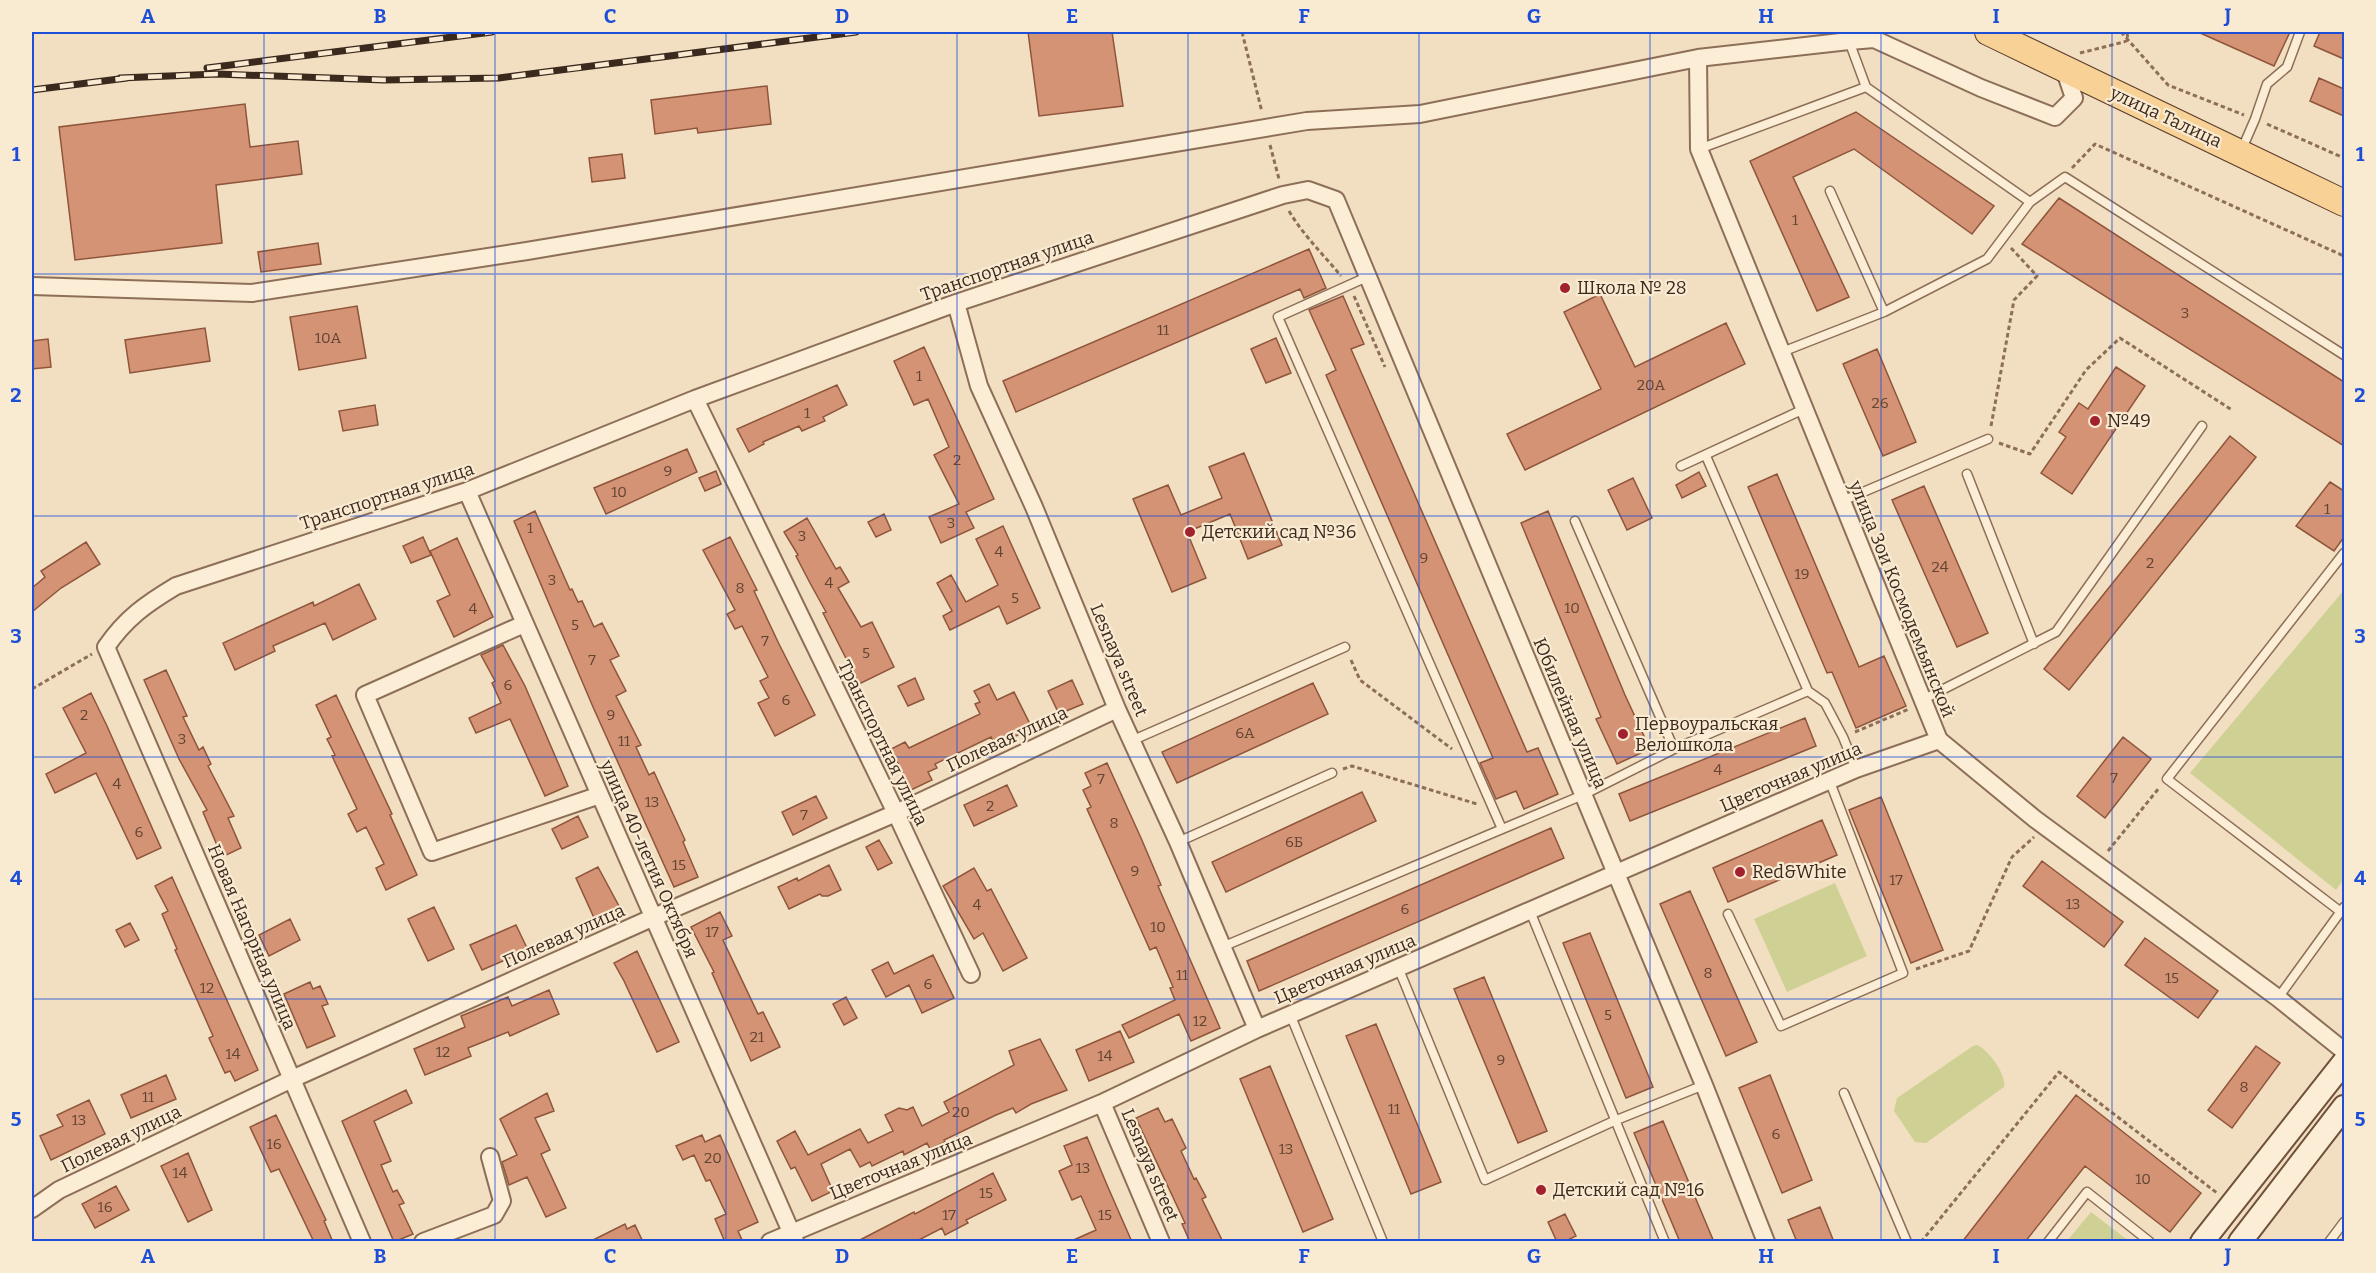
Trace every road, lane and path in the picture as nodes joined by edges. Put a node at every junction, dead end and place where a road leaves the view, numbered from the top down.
1 (1242, 32) edge
2 (1988, 32) edge
3 (2121, 32) edge
4 (2127, 32) edge
5 (2300, 32) edge
6 (2128, 40) junction
7 (1849, 41) junction
8 (1698, 58) junction
9 (2057, 64) junction
10 (1866, 87) junction
11 (2255, 119) junction
12 (1266, 128) junction
13 (2094, 144) dead end
14 (1699, 149) junction
15 (2240, 153) junction
16 (2344, 158) edge
17 (1830, 191) dead end
18 (1283, 195) junction
19 (1336, 200) joint
20 (2030, 202) junction
21 (2344, 203) edge
22 (2009, 246) dead end
23 (2344, 256) edge
24 (1367, 277) junction
25 (1349, 285) junction
26 (32, 286) edge
27 (956, 303) junction
28 (1884, 312) junction
29 (1782, 352) junction
30 (2344, 355) edge
31 (695, 399) junction
32 (1804, 409) junction
33 (2232, 410) dead end
34 (2202, 426) dead end
35 (1988, 439) junction
36 (1706, 456) junction
37 (1681, 466) dead end
38 (1967, 474) dead end
39 (467, 491) junction
40 (1841, 501) junction
41 (1575, 521) dead end
42 (2344, 553) edge
43 (524, 624) junction
44 (2034, 644) junction
45 (1345, 646) joint
46 (106, 647) junction
47 (32, 689) edge
48 (1808, 691) junction
49 (1918, 704) junction
50 (1117, 710) junction
51 (1843, 737) junction
52 (1939, 740) junction
53 (1131, 741) junction
54 (1674, 749) junction
55 (1475, 766) junction
56 (1856, 769) junction
57 (1332, 773) joint
58 (2167, 778) junction
59 (1830, 782) junction
60 (600, 795) junction
61 (1583, 795) junction
62 (1493, 808) junction
63 (896, 813) junction
64 (2045, 827) junction
65 (1502, 829) junction
66 (1178, 842) junction
67 (2098, 864) junction
68 (1615, 873) junction
69 (2343, 910) edge
70 (1530, 911) junction
71 (1728, 914) dead end
72 (654, 917) junction
73 (1221, 947) junction
74 (1398, 967) junction
75 (1903, 973) junction
76 (971, 974) dead end
77 (2278, 998) junction
78 (1290, 1014) junction
79 (1257, 1029) junction
80 (2344, 1051) edge
81 (2344, 1062) edge
82 (292, 1079) junction
83 (1704, 1085) junction
84 (1844, 1093) dead end
85 (1102, 1103) junction
86 (2344, 1107) edge
87 (1614, 1121) junction
88 (490, 1157) dead end
89 (2226, 1199) dead end
90 (32, 1209) edge
91 (2344, 1222) edge
92 (793, 1237) edge
93 (362, 1242) edge
94 (423, 1242) edge
95 (770, 1242) edge
96 (1161, 1242) edge
97 (1383, 1242) edge
98 (1665, 1242) edge
99 (1766, 1242) edge
100 (1907, 1242) edge
101 (1921, 1242) edge
102 (2048, 1242) edge
103 (2150, 1242) edge
104 (2202, 1242) edge
105 (2240, 1242) edge
106 (2329, 1242) edge

1 - 12 path
2 - 9 main road, улица Талица
3 - 6 path
4 - 6 path
5 - 11 lane
6 - 9 path
6 - 11 path
7 - 8 street
7 - 9 street
7 - 10 lane
8 - 12 street
8 - 14 street, улица Зои Космодемьянской
9 - 15 main road, улица Талица
10 - 14 lane
10 - 20 lane
11 - 15 lane
11 - 16 path
12 - 18 path
12 - 26 street
13 - 23 path
14 - 29 street, улица Зои Космодемьянской
15 - 21 main road, улица Талица
17 - 28 lane
18 - 19 street, Транспортная улица
18 - 25 path
18 - 27 street, Транспортная улица
19 - 24 street, Юбилейная улица
20 - 28 lane
20 - 30 lane
22 - 35 path
24 - 25 lane
24 - 61 street, Юбилейная улица
25 - 55 lane
27 - 31 street, Транспортная улица
27 - 50 street, Lesnaya street
28 - 29 lane
29 - 32 street, улица Зои Космодемьянской
31 - 39 street, Транспортная улица
31 - 63 street, Транспортная улица
32 - 36 lane
32 - 40 street, улица Зои Космодемьянской
33 - 35 path
34 - 44 lane
35 - 40 lane
36 - 37 lane
36 - 48 lane
38 - 44 lane
39 - 43 street, улица 40-летия Октября
39 - 46 street, Транспортная улица
40 - 49 street, улица Зои Космодемьянской
41 - 54 lane
42 - 58 lane
43 - 60 street, улица 40-летия Октября
43 - 60 street
44 - 49 lane
45 - 53 lane
45 - 55 path
46 - 47 path
46 - 82 street, Новая Нагорная улица
48 - 51 lane
48 - 54 lane
49 - 51 path
49 - 52 street, улица Зои Космодемьянской
50 - 53 street, Lesnaya street
50 - 63 street, Полевая улица
51 - 56 lane
52 - 56 street, Цветочная улица
52 - 64 street, улица Зои Космодемьянской
53 - 66 street, Lesnaya street
54 - 61 lane
55 - 62 lane
56 - 59 street, Цветочная улица
57 - 62 path
57 - 66 lane
58 - 67 path
58 - 69 lane
59 - 68 street, Цветочная улица
59 - 75 lane
60 - 72 street, улица 40-летия Октября
61 - 65 lane
61 - 68 street, Юбилейная улица
62 - 65 lane
63 - 72 street, Полевая улица
63 - 76 street, Транспортная улица
64 - 67 street, улица Зои Космодемьянской
64 - 75 path
65 - 73 lane
66 - 73 street, Lesnaya street
67 - 77 street, улица Зои Космодемьянской
68 - 70 street, Цветочная улица
68 - 83 street, Юбилейная улица
69 - 77 lane
70 - 74 street, Цветочная улица
70 - 87 lane
71 - 75 lane
72 - 82 street, Полевая улица
72 - 92 street, улица 40-летия Октября
73 - 79 street, Lesnaya street
74 - 78 street, Цветочная улица
74 - 87 lane
77 - 80 street, улица Зои Космодемьянской
78 - 79 street, Цветочная улица
78 - 97 lane
79 - 85 street, Цветочная улица
81 - 104 street
82 - 90 street, Полевая улица
82 - 93 street, Новая Нагорная улица
83 - 87 lane
83 - 99 street, Юбилейная улица
84 - 100 lane
85 - 92 street, Цветочная улица
85 - 96 street, Lesnaya street
86 - 105 street
87 - 98 lane
88 - 94 street
89 - 101 path
91 - 106 lane
92 - 95 street, Цветочная улица
102 - 103 lane

